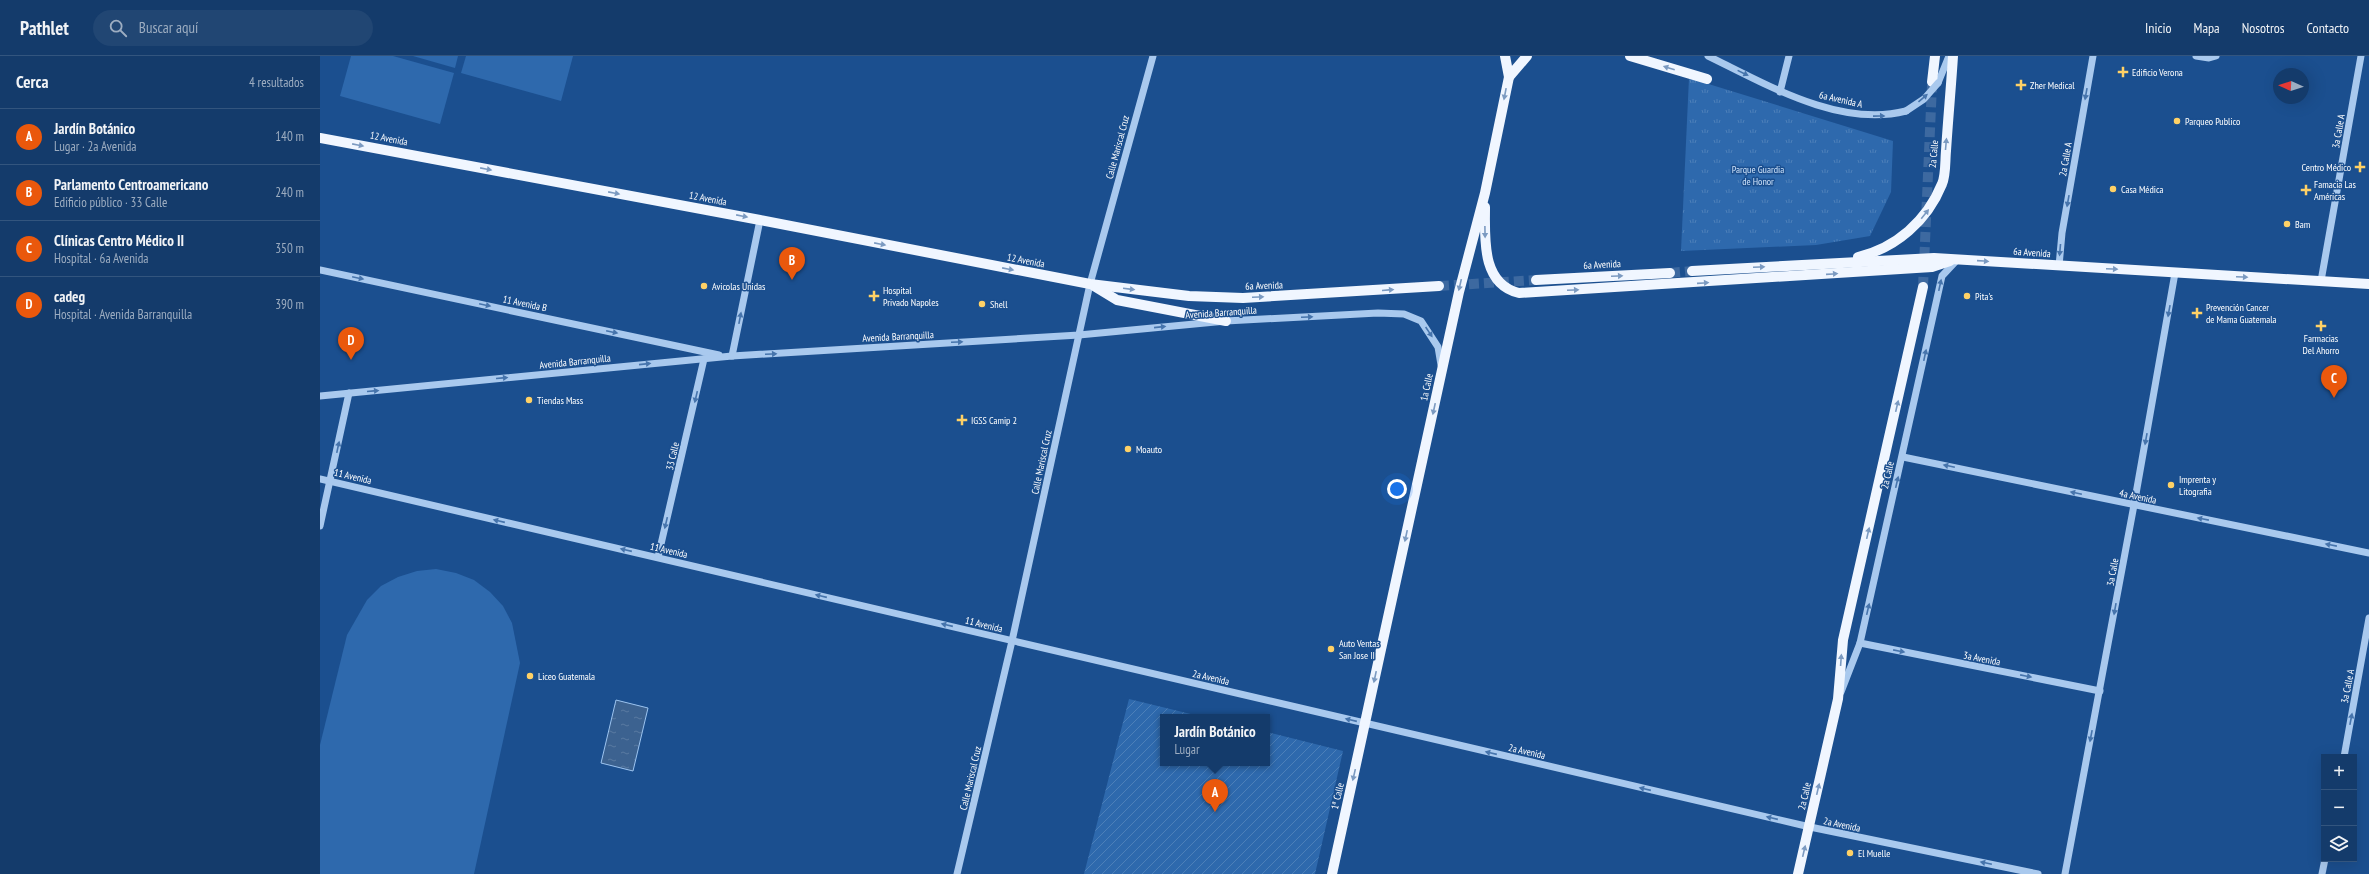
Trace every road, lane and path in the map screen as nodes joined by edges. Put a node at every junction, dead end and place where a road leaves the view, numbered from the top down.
1 (1152, 56) edge
2 (1506, 56) edge
3 (1527, 56) edge
4 (1630, 56) edge
5 (1708, 56) edge
6 (1789, 56) edge
7 (1935, 56) edge
8 (1949, 56) edge
9 (1953, 56) edge
10 (2093, 56) edge
11 (2196, 56) edge
12 (2216, 56) edge
13 (2361, 56) edge
14 (1509, 77) junction
15 (1707, 79) dead end
16 (1935, 83) junction
17 (1780, 92) junction
18 (320, 138) edge
19 (1485, 193) junction
20 (760, 220) junction
21 (1957, 259) junction
22 (1832, 263) junction
23 (2059, 266) junction
24 (320, 270) edge
25 (1692, 271) tunnel mouth
26 (1670, 273) tunnel mouth
27 (2175, 273) junction
28 (1536, 280) tunnel mouth
29 (2322, 281) junction
30 (1090, 284) junction
31 (2369, 284) edge
32 (1439, 286) tunnel mouth
33 (1923, 287) tunnel mouth
34 (1226, 321) junction
35 (1079, 335) junction
36 (729, 356) junction
37 (704, 359) junction
38 (1442, 371) junction
39 (349, 393) junction
40 (320, 396) edge
41 (1903, 457) junction
42 (320, 479) edge
43 (330, 481) junction
44 (2134, 505) junction
45 (320, 526) edge
46 (2369, 553) edge
47 (658, 557) junction
48 (2369, 618) edge
49 (1012, 642) junction
50 (1860, 644) junction
51 (2100, 691) junction
52 (1838, 699) junction
53 (1365, 724) junction
54 (2345, 754) edge
55 (1810, 827) junction
56 (2324, 862) edge
57 (957, 874) edge
58 (1332, 874) edge
59 (1798, 874) edge
60 (2038, 874) edge
61 (2065, 874) edge
62 (2322, 874) edge

1 - 30 street, Calle Mariscal Cruz
2 - 14 main road, 1a Calle
3 - 14 main road
15 -> 4 main road
5 -> 17 street, 6a Avenida A
6 - 17 street
7 - 16 main road
8 - 16 street, 6a Avenida A
22 -> 9 main road, 2a Calle
10 -> 23 street, 2a Calle A
11 - 12 street
13 - 29 street, 3a Calle A
14 -> 19 main road, 1a Calle
17 -> 16 street, 6a Avenida A, bridge
18 -> 20 main road, 12 Avenida
19 -> 21 main road
19 -> 38 main road, 1a Calle
20 -> 30 main road, 12 Avenida
36 -> 20 street
21 - 22 main road, 6a Avenida
21 -> 23 main road, 6a Avenida
41 -> 21 street, 2a Calle
25 -> 22 main road, 6a Avenida
23 -> 27 main road, 6a Avenida
24 -> 36 street, 11 Avenida B
28 -> 26 main road, 6a Avenida
27 -> 29 main road, 6a Avenida
27 -> 44 street, 3a Calle
29 - 31 main road, 6a Avenida
30 -> 32 main road, 6a Avenida
30 - 34 main road
30 - 35 street, Calle Mariscal Cruz
52 -> 33 main road, 2a Calle
35 -> 34 street, Avenida Barranquilla
34 -> 38 street, Avenida Barranquilla
36 -> 35 street, Avenida Barranquilla
35 - 49 street, Calle Mariscal Cruz
36 - 37 street, Avenida Barranquilla
39 -> 37 street, Avenida Barranquilla
37 -> 47 street, 33 Calle
38 -> 53 main road, 1a Calle
39 - 40 street, Avenida Barranquilla
43 -> 39 street
44 -> 41 street, 4a Avenida
50 -> 41 street, 2a Calle
42 - 43 street, 11 Avenida
43 - 45 street
47 -> 43 street, 11 Avenida
46 -> 44 street, 4a Avenida
44 -> 51 street, 3a Calle
49 -> 47 street, 11 Avenida
54 -> 48 street, 3a Calle A
53 -> 49 street, 2a Avenida
49 - 57 street, Calle Mariscal Cruz
50 -> 51 street, 3a Avenida
50 - 52 street, 2a Calle
51 -> 61 street, 3a Calle
55 -> 52 main road, 2a Calle
55 -> 53 street, 2a Avenida
53 -> 58 main road, 1ª Calle
59 -> 55 main road, 2a Calle
60 -> 55 street, 2a Avenida
56 - 62 street

